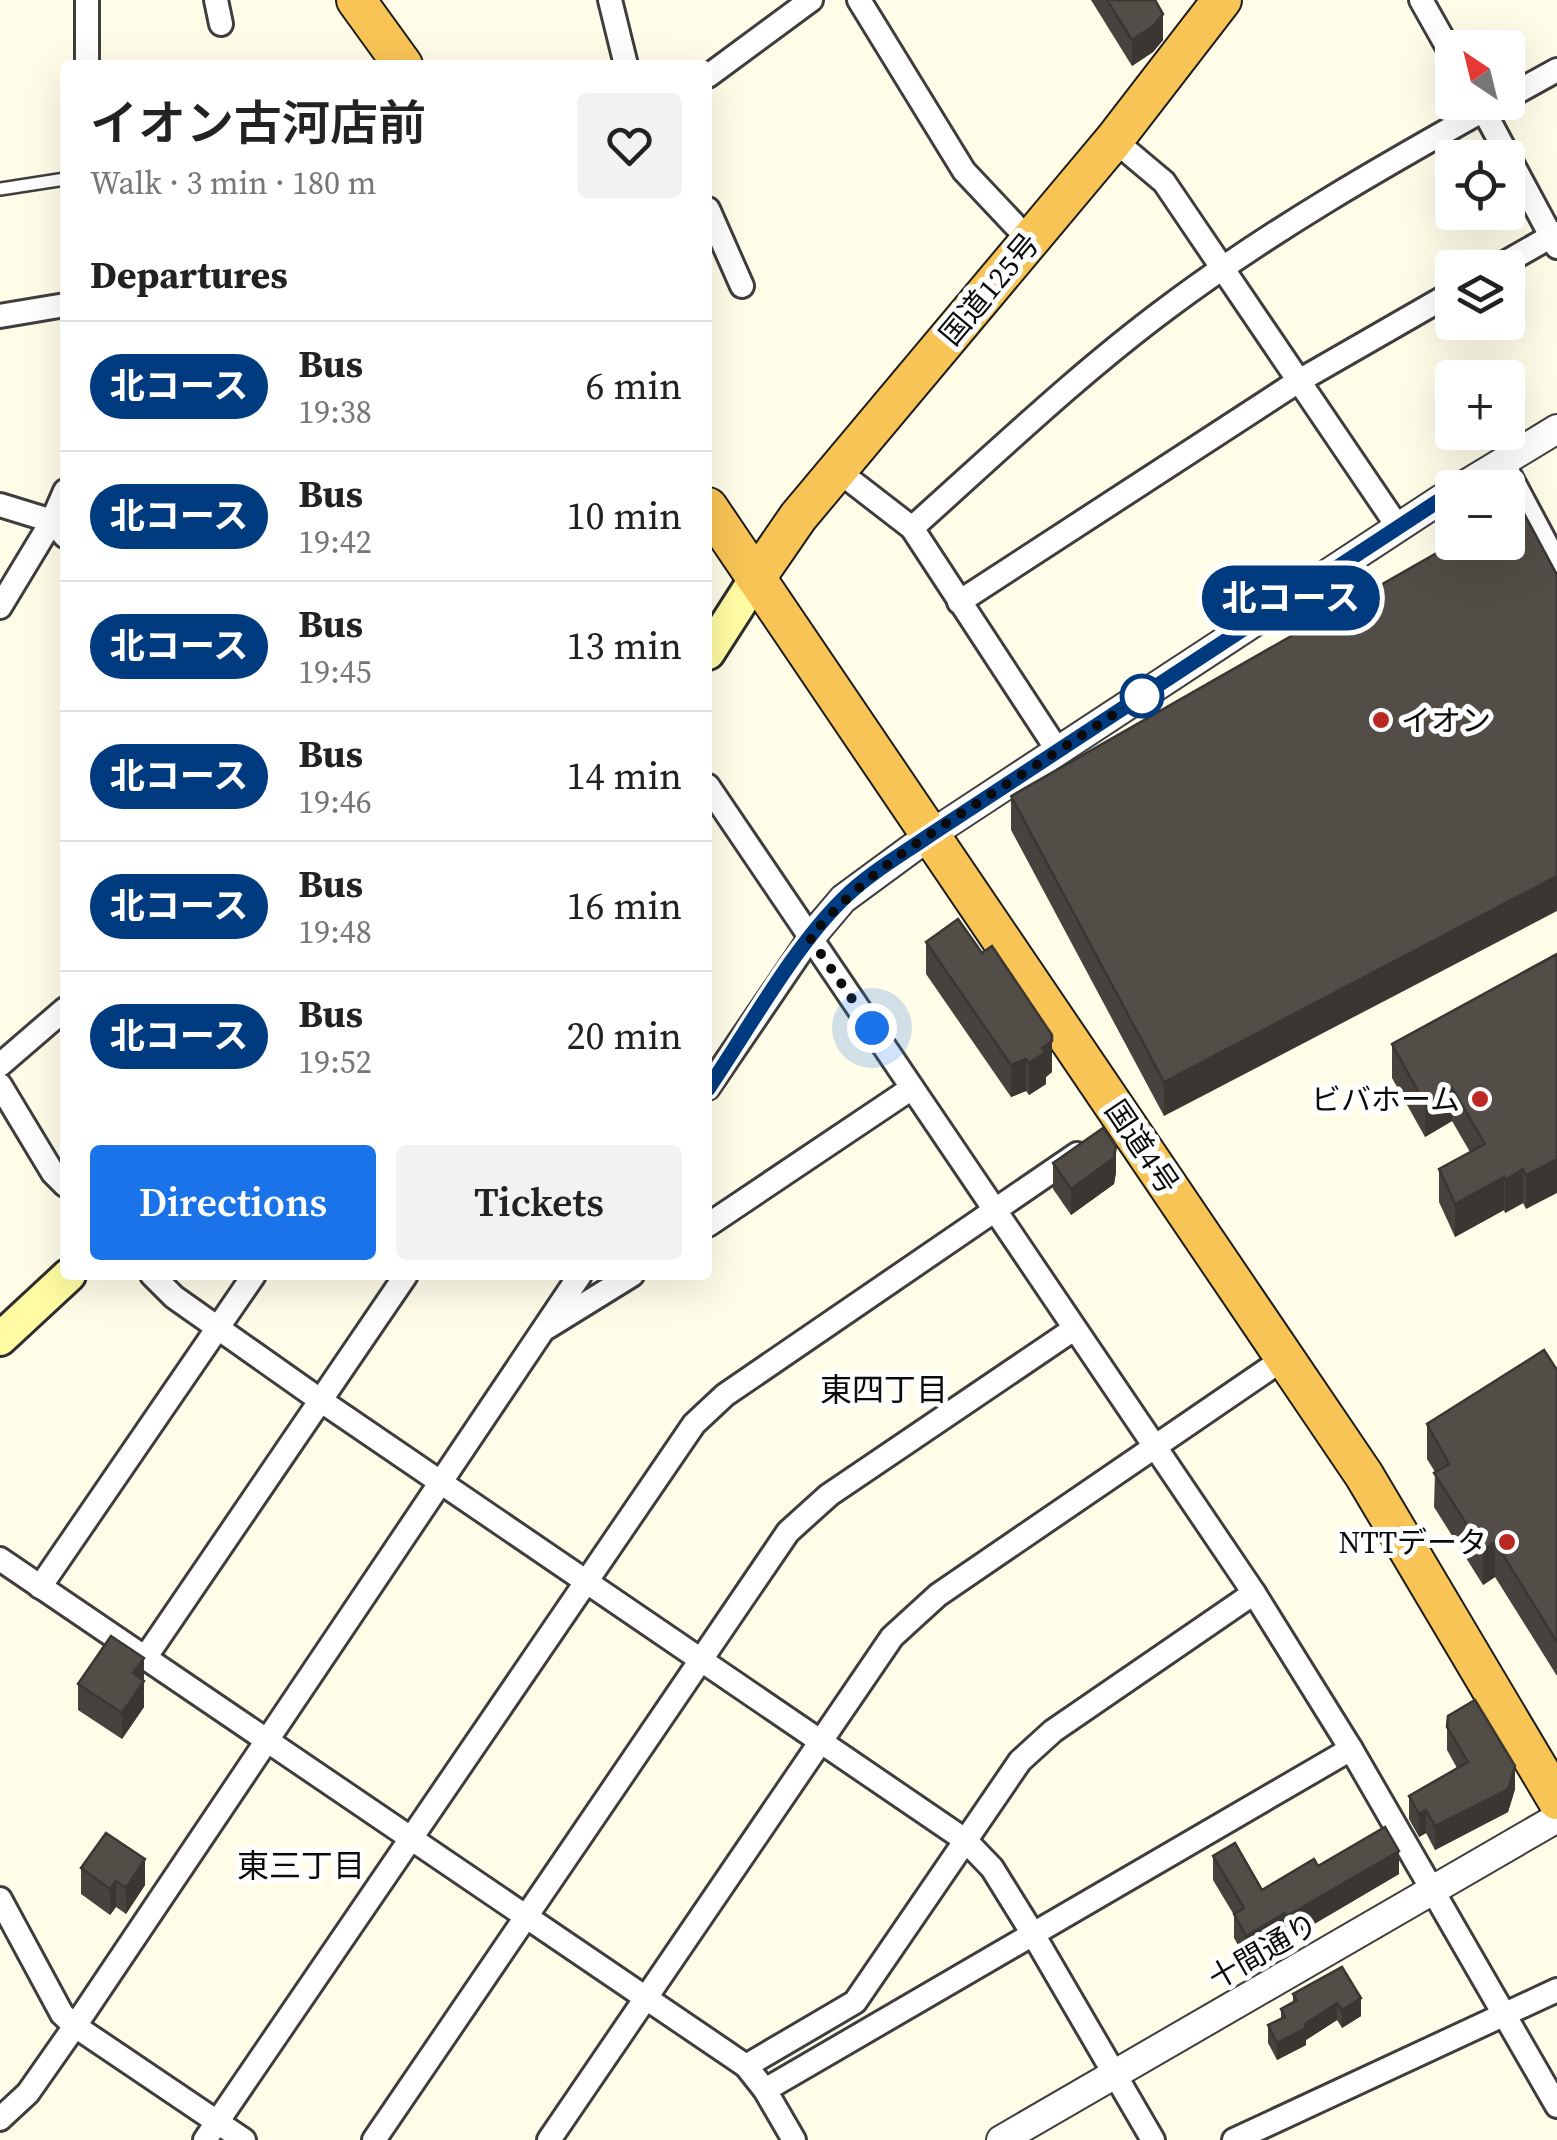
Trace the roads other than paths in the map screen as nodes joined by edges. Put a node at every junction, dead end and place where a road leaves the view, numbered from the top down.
1 (87, 0) edge
2 (216, 0) edge
3 (356, 0) edge
4 (610, 0) edge
5 (811, 0) edge
6 (859, 0) edge
7 (1222, 0) edge
8 (1421, 0) edge
9 (221, 24) dead end
10 (1438, 30) edge
11 (87, 60) edge
12 (398, 60) edge
13 (625, 60) edge
14 (1557, 70) edge
15 (712, 73) edge
16 (1525, 88) edge
17 (1462, 120) edge
18 (1495, 120) edge
19 (1114, 140) junction
20 (60, 180) edge
21 (0, 190) edge
22 (712, 218) edge
23 (1555, 238) edge
24 (1029, 240) junction
25 (1525, 253) edge
26 (1224, 267) junction
27 (742, 286) dead end
28 (1435, 303) edge
29 (60, 305) edge
30 (0, 316) edge
31 (1298, 382) junction
32 (1557, 429) edge
33 (1502, 461) junction
34 (837, 470) junction
35 (1488, 470) edge
36 (1435, 503) edge
37 (0, 505) edge
38 (712, 513) edge
39 (1398, 527) junction
40 (59, 528) edge
41 (912, 528) junction
42 (1557, 564) edge
43 (756, 578) junction
44 (959, 602) junction
45 (0, 607) edge
46 (712, 648) edge
47 (1058, 751) junction
48 (712, 792) edge
49 (930, 835) junction
50 (810, 938) junction
51 (60, 1013) edge
52 (0, 1064) edge
53 (712, 1073) edge
54 (912, 1088) junction
55 (3, 1097) edge
56 (1108, 1133) junction
57 (60, 1180) edge
58 (994, 1211) junction
59 (712, 1222) edge
60 (64, 1280) edge
61 (157, 1280) edge
62 (251, 1280) edge
63 (403, 1280) edge
64 (574, 1280) edge
65 (624, 1280) edge
66 (218, 1328) junction
67 (544, 1328) junction
68 (1074, 1329) junction
69 (0, 1338) edge
70 (1286, 1357) junction
71 (320, 1400) junction
72 (1156, 1449) junction
73 (441, 1482) junction
74 (0, 1559) edge
75 (586, 1580) junction
76 (40, 1587) junction
77 (1254, 1593) junction
78 (145, 1658) junction
79 (701, 1661) junction
80 (266, 1740) junction
81 (822, 1742) junction
82 (1351, 1749) junction
83 (1557, 1800) edge
84 (1557, 1818) edge
85 (410, 1839) junction
86 (965, 1840) junction
87 (1432, 1891) junction
88 (0, 1899) edge
89 (526, 1916) junction
90 (1033, 1934) junction
91 (1557, 1990) edge
92 (644, 1998) junction
93 (1505, 2015) junction
94 (74, 2026) junction
95 (746, 2066) junction
96 (1114, 2074) junction
97 (766, 2090) junction
98 (1557, 2106) edge
99 (0, 2119) edge
100 (211, 2131) edge
101 (244, 2140) edge
102 (374, 2140) edge
103 (548, 2140) edge
104 (794, 2140) edge
105 (1001, 2140) edge
106 (1152, 2140) edge
107 (1234, 2140) edge

1 - 11 street
2 - 9 street
3 - 12 highway
4 - 13 street
5 - 15 street
6 - 24 street
7 - 19 highway, 国道125号
8 - 10 street
14 - 16 street
17 - 26 street
18 - 23 street
19 - 24 highway, 国道125号
19 - 26 street
20 - 21 lane
22 - 27 street
23 - 25 street
24 - 34 highway, 国道125号
26 - 31 street
26 - 41 street
28 - 31 street
29 - 30 street
31 - 39 street
31 - 44 street
32 - 33 street
33 - 35 street
33 - 42 street
34 - 41 street
34 - 43 highway, 国道125号
36 - 39 street
37 - 40 street
38 - 43 highway, 国道4号
39 - 47 street
40 - 45 street
41 - 44 street
43 - 46 main road
43 - 49 highway, 国道4号
44 - 47 street
47 - 49 street
48 - 50 street
49 - 50 street
49 - 56 highway, 国道4号
50 - 53 street
50 - 54 street
51 - 52 street
54 - 58 street
54 - 59 street
55 - 57 street
56 - 58 street
56 - 70 highway, 国道4号
58 - 68 street
58 - 75 street
60 - 69 main road
61 - 66 street
62 - 66 street
63 - 71 street
64 - 67 street
65 - 67 street
66 - 71 street
66 - 76 street
67 - 73 street
68 - 72 street
68 - 79 street
70 - 72 street
70 - 83 highway, 国道4号
71 - 73 street
71 - 78 street
72 - 77 street
72 - 81 street
73 - 75 street
73 - 80 street
74 - 76 street
75 - 79 street
75 - 85 street
76 - 78 street
77 - 82 street
77 - 86 street
78 - 80 street
79 - 81 street
79 - 89 street
80 - 85 street
80 - 94 street
81 - 86 street
81 - 92 street
82 - 87 street
82 - 90 street
84 - 87 street, 十間通り
85 - 89 street
85 - 100 street
86 - 90 street
86 - 95 street
87 - 93 street
87 - 96 street, 十間通り
88 - 94 street
89 - 92 street
89 - 102 street
90 - 96 street
90 - 97 street
91 - 93 street
92 - 95 street
92 - 103 street
93 - 98 street
93 - 107 street
94 - 99 street
94 - 100 street
95 - 97 street
96 - 105 street, 十間通り
96 - 106 street
97 - 104 street
100 - 101 street

